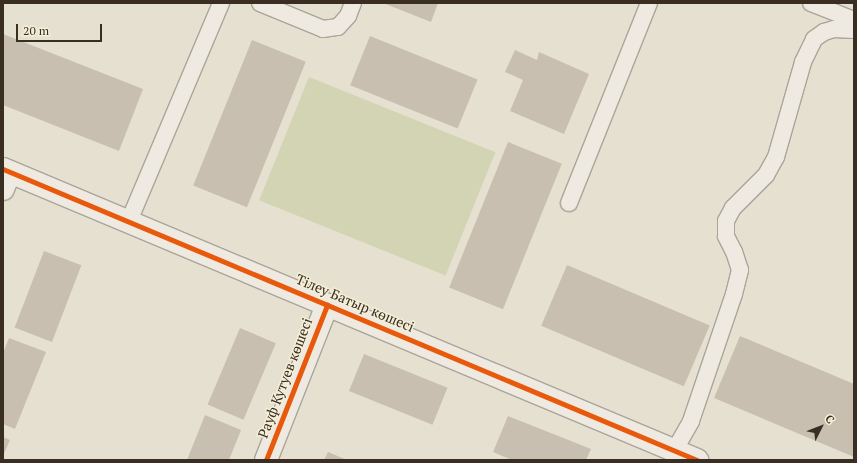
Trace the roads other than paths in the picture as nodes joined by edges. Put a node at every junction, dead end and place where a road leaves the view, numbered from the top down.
1 (221, 3) edge
2 (260, 3) edge
3 (353, 3) edge
4 (649, 3) edge
5 (811, 3) edge
6 (854, 20) edge
7 (854, 30) edge
8 (5, 177) edge
9 (569, 203) dead end
10 (130, 221) junction
11 (327, 304) junction
12 (670, 455) edge
13 (266, 460) edge
14 (697, 460) edge

1 - 10 lane
2 - 3 lane
4 - 9 lane
5 - 6 lane
7 - 12 lane
8 - 10 street, Тілеу Батыр көшесі
10 - 11 street, Тілеу Батыр көшесі
11 - 12 street, Тілеу Батыр көшесі
11 - 13 street, Рауф Кутуев көшесі
12 - 14 street, Тілеу Батыр көшесі

